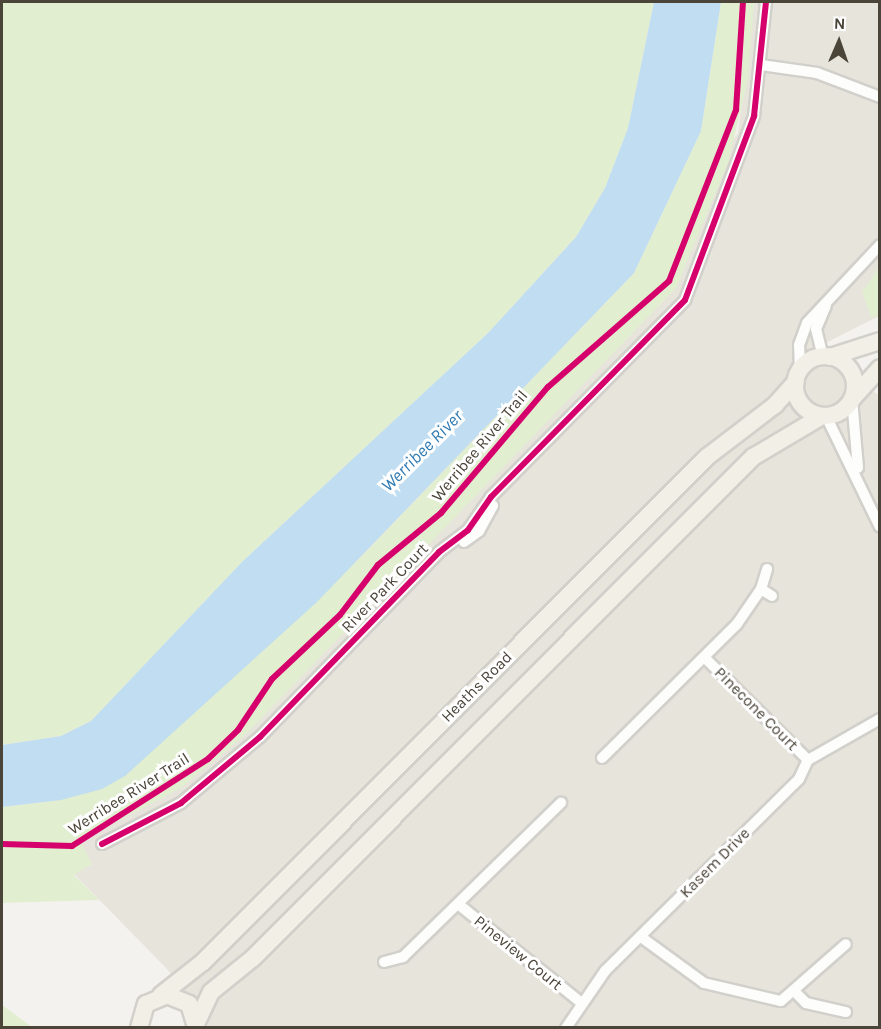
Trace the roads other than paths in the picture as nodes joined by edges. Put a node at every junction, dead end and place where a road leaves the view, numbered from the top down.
1 (766, 2) edge
2 (761, 65) junction
3 (879, 97) edge
4 (879, 245) edge
5 (842, 284) junction
6 (879, 341) edge
7 (827, 357) junction
8 (879, 368) edge
9 (798, 377) junction
10 (852, 399) junction
11 (824, 416) junction
12 (860, 477) junction
13 (879, 527) edge
14 (767, 568) dead end
15 (761, 590) junction
16 (772, 596) dead end
17 (705, 658) junction
18 (879, 719) edge
19 (602, 758) dead end
20 (808, 760) junction
21 (561, 803) dead end
22 (102, 844) dead end
23 (458, 904) junction
24 (641, 937) junction
25 (846, 944) dead end
26 (384, 962) dead end
27 (796, 993) junction
28 (161, 995) junction
29 (579, 1001) junction
30 (846, 1012) dead end
31 (196, 1026) edge
32 (139, 1028) edge
33 (566, 1028) edge

1 - 2 street
2 - 3 street
2 - 22 street, River Park Court
4 - 5 street
5 - 7 street
5 - 9 street
6 - 7 main road
7 - 9 main road
7 - 10 main road
8 - 10 main road
9 - 11 main road
9 - 28 main road, Heaths Road
10 - 11 main road
10 - 12 street
11 - 12 street
11 - 31 main road, Heaths Road
12 - 13 street
14 - 15 street, Pinecone Court
15 - 16 street
15 - 17 street, Pinecone Court
17 - 19 street, Pinecone Court
17 - 20 street, Pinecone Court
18 - 20 street, Kasem Drive
20 - 24 street, Kasem Drive
21 - 23 street, Pineview Court
23 - 26 street, Pineview Court
23 - 29 street, Pineview Court
24 - 27 street
24 - 29 street, Kasem Drive
25 - 27 street
27 - 30 street
28 - 31 main road
28 - 32 main road, Heaths Road
29 - 33 street, Kasem Drive

